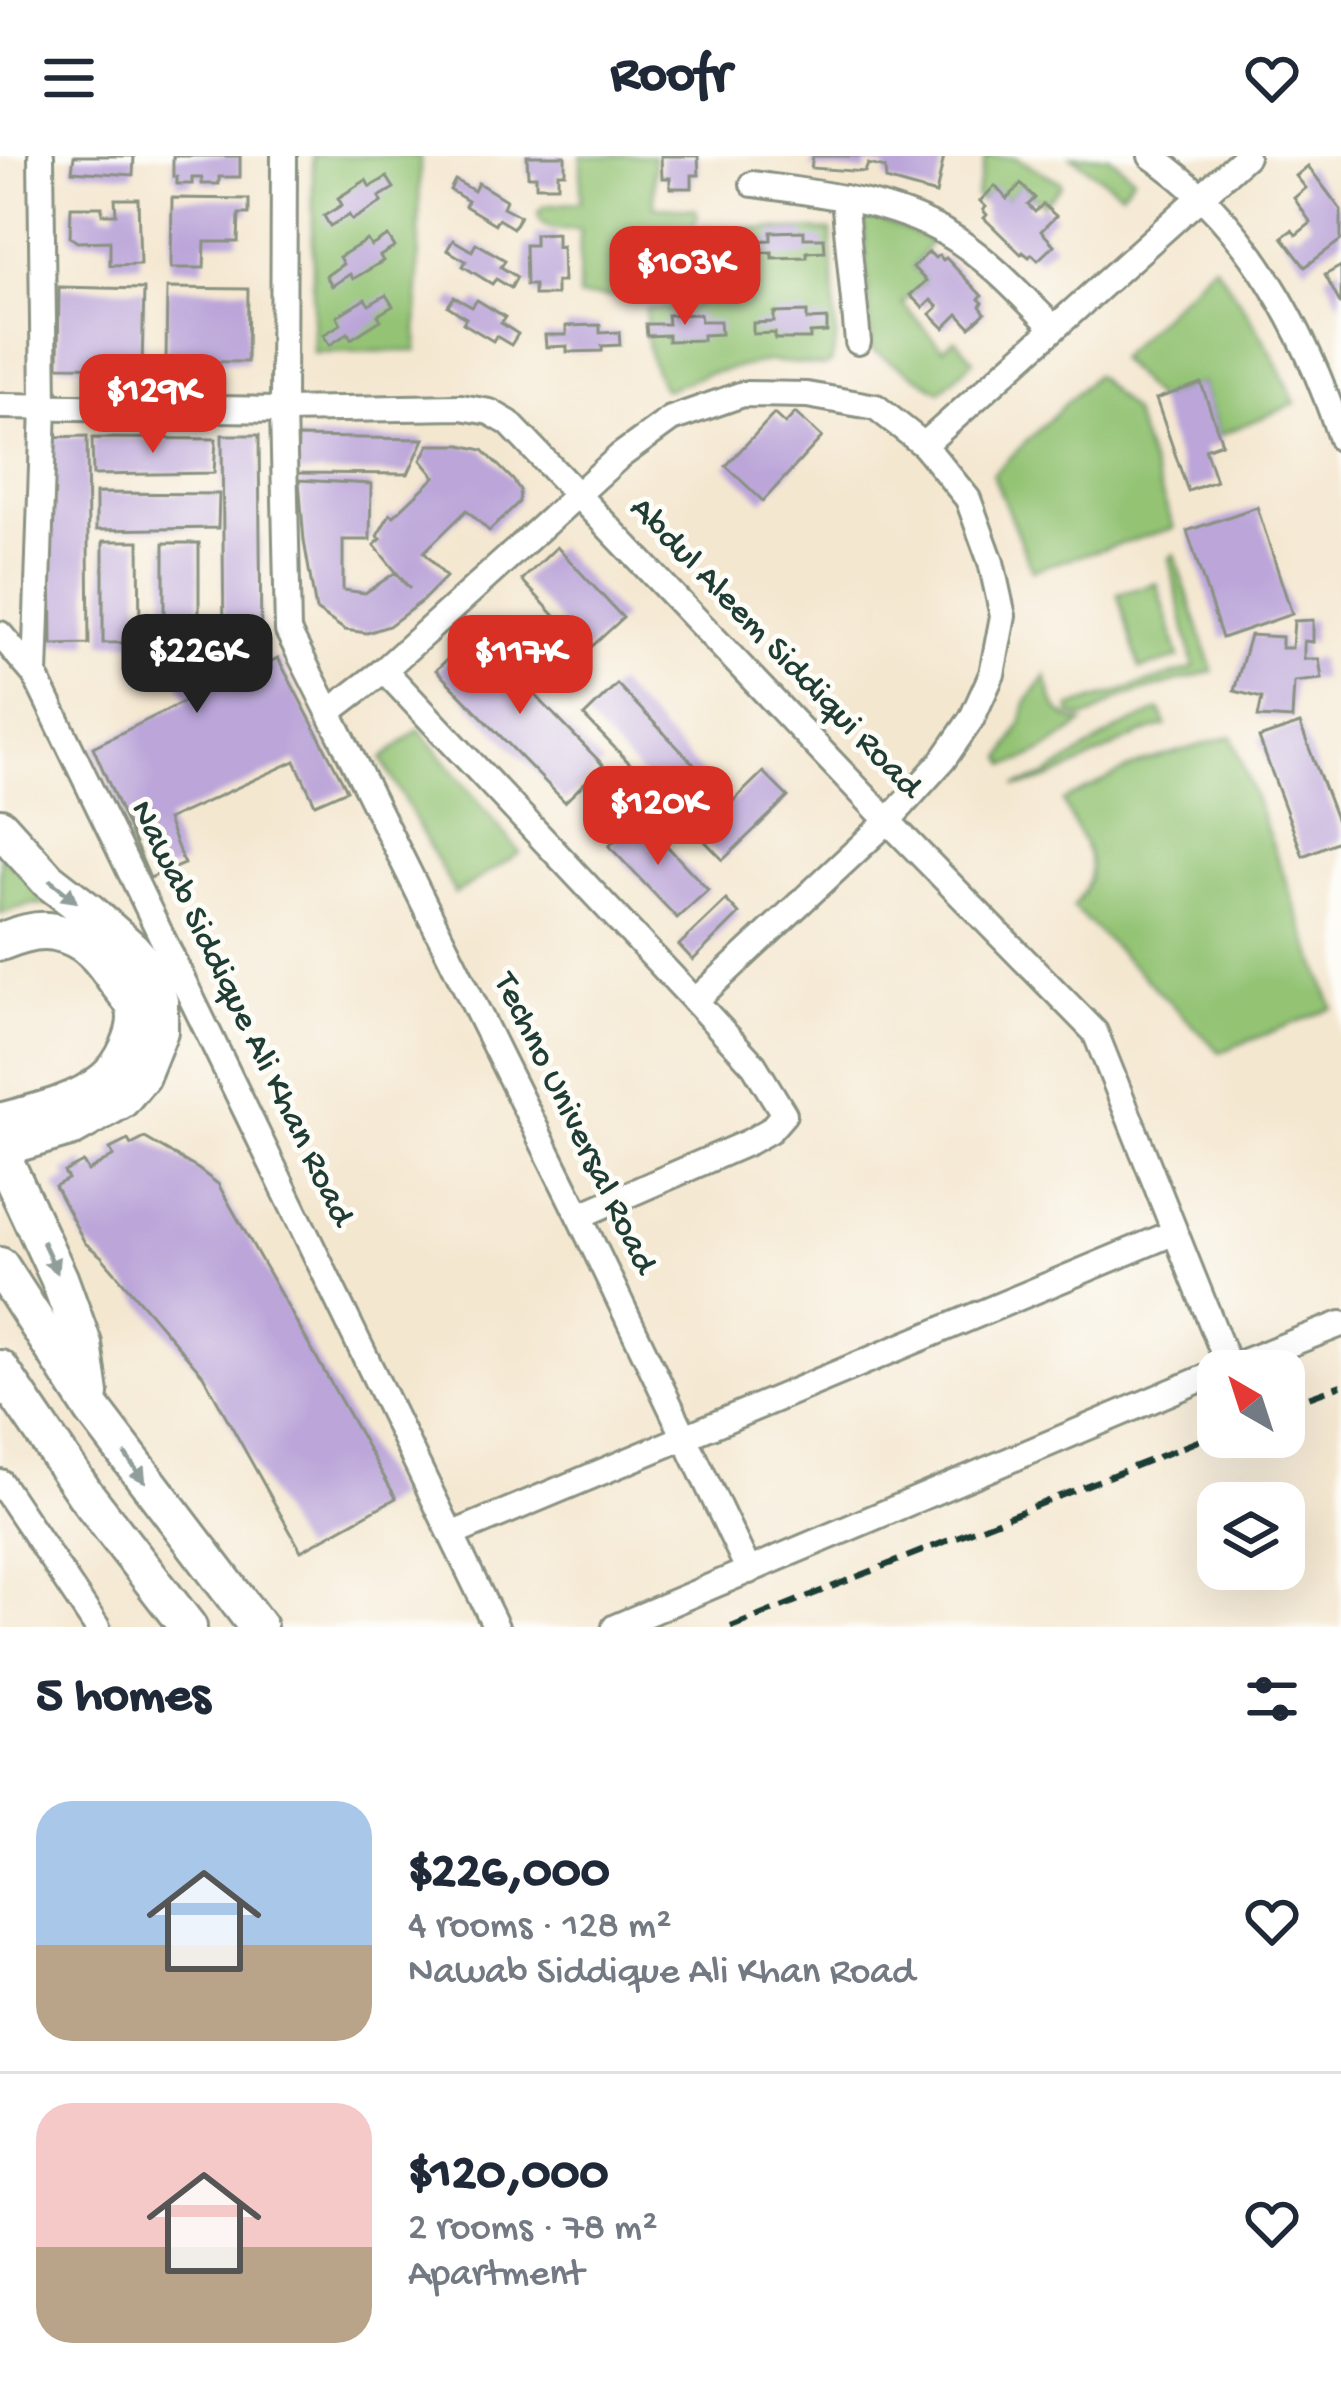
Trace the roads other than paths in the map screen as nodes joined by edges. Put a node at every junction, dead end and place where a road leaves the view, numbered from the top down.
1 (41, 156) edge
2 (284, 156) edge
3 (1151, 156) edge
4 (1246, 156) edge
5 (753, 184) dead end
6 (1200, 195) junction
7 (844, 198) junction
8 (1053, 327) junction
9 (858, 342) dead end
10 (0, 406) edge
11 (44, 406) junction
12 (283, 410) junction
13 (1341, 439) edge
14 (924, 445) junction
15 (577, 495) junction
16 (0, 634) edge
17 (384, 670) junction
18 (35, 675) junction
19 (329, 712) junction
20 (888, 821) junction
21 (0, 827) edge
22 (0, 942) edge
23 (694, 1001) junction
24 (0, 1122) edge
25 (0, 1150) edge
26 (579, 1216) junction
27 (1173, 1233) junction
28 (0, 1266) edge
29 (1341, 1324) edge
30 (1215, 1350) edge
31 (1274, 1350) edge
32 (0, 1369) edge
33 (1197, 1381) edge
34 (93, 1410) junction
35 (686, 1437) junction
36 (0, 1482) edge
37 (453, 1534) junction
38 (749, 1571) junction
39 (98, 1627) edge
40 (188, 1627) edge
41 (258, 1627) edge
42 (496, 1627) edge
43 (615, 1627) edge

1 - 11 street, Nawab Siddique Ali Khan Road
2 - 12 street, Techno Universal Road
3 - 6 street
4 - 6 street
5 - 7 street
6 - 8 street
6 - 13 street
7 - 8 street
7 - 9 street
8 - 14 street
10 - 11 street, Abdul Aleem Siddiqui Road
11 - 12 street, Abdul Aleem Siddiqui Road
11 - 18 street, Nawab Siddique Ali Khan Road
12 - 15 street, Abdul Aleem Siddiqui Road
12 - 19 street, Techno Universal Road
14 - 15 street
14 - 20 street
15 - 17 street
15 - 20 street, Abdul Aleem Siddiqui Road
16 - 18 street
17 - 19 street
17 - 23 street
18 - 37 street, Nawab Siddique Ali Khan Road
19 - 26 street, Techno Universal Road
20 - 23 street
20 - 27 street, Abdul Aleem Siddiqui Road
21 -> 25 main road
22 - 24 main road
23 - 26 street
25 -> 34 main road
26 - 35 street, Techno Universal Road
27 - 30 street, Abdul Aleem Siddiqui Road
27 - 35 street
28 - 34 main road
29 - 31 street
32 - 40 main road
33 - 38 street
34 -> 41 main road
35 - 37 street
35 - 38 street, Techno Universal Road
36 - 39 street
37 - 42 street, Nawab Siddique Ali Khan Road
38 - 43 street

